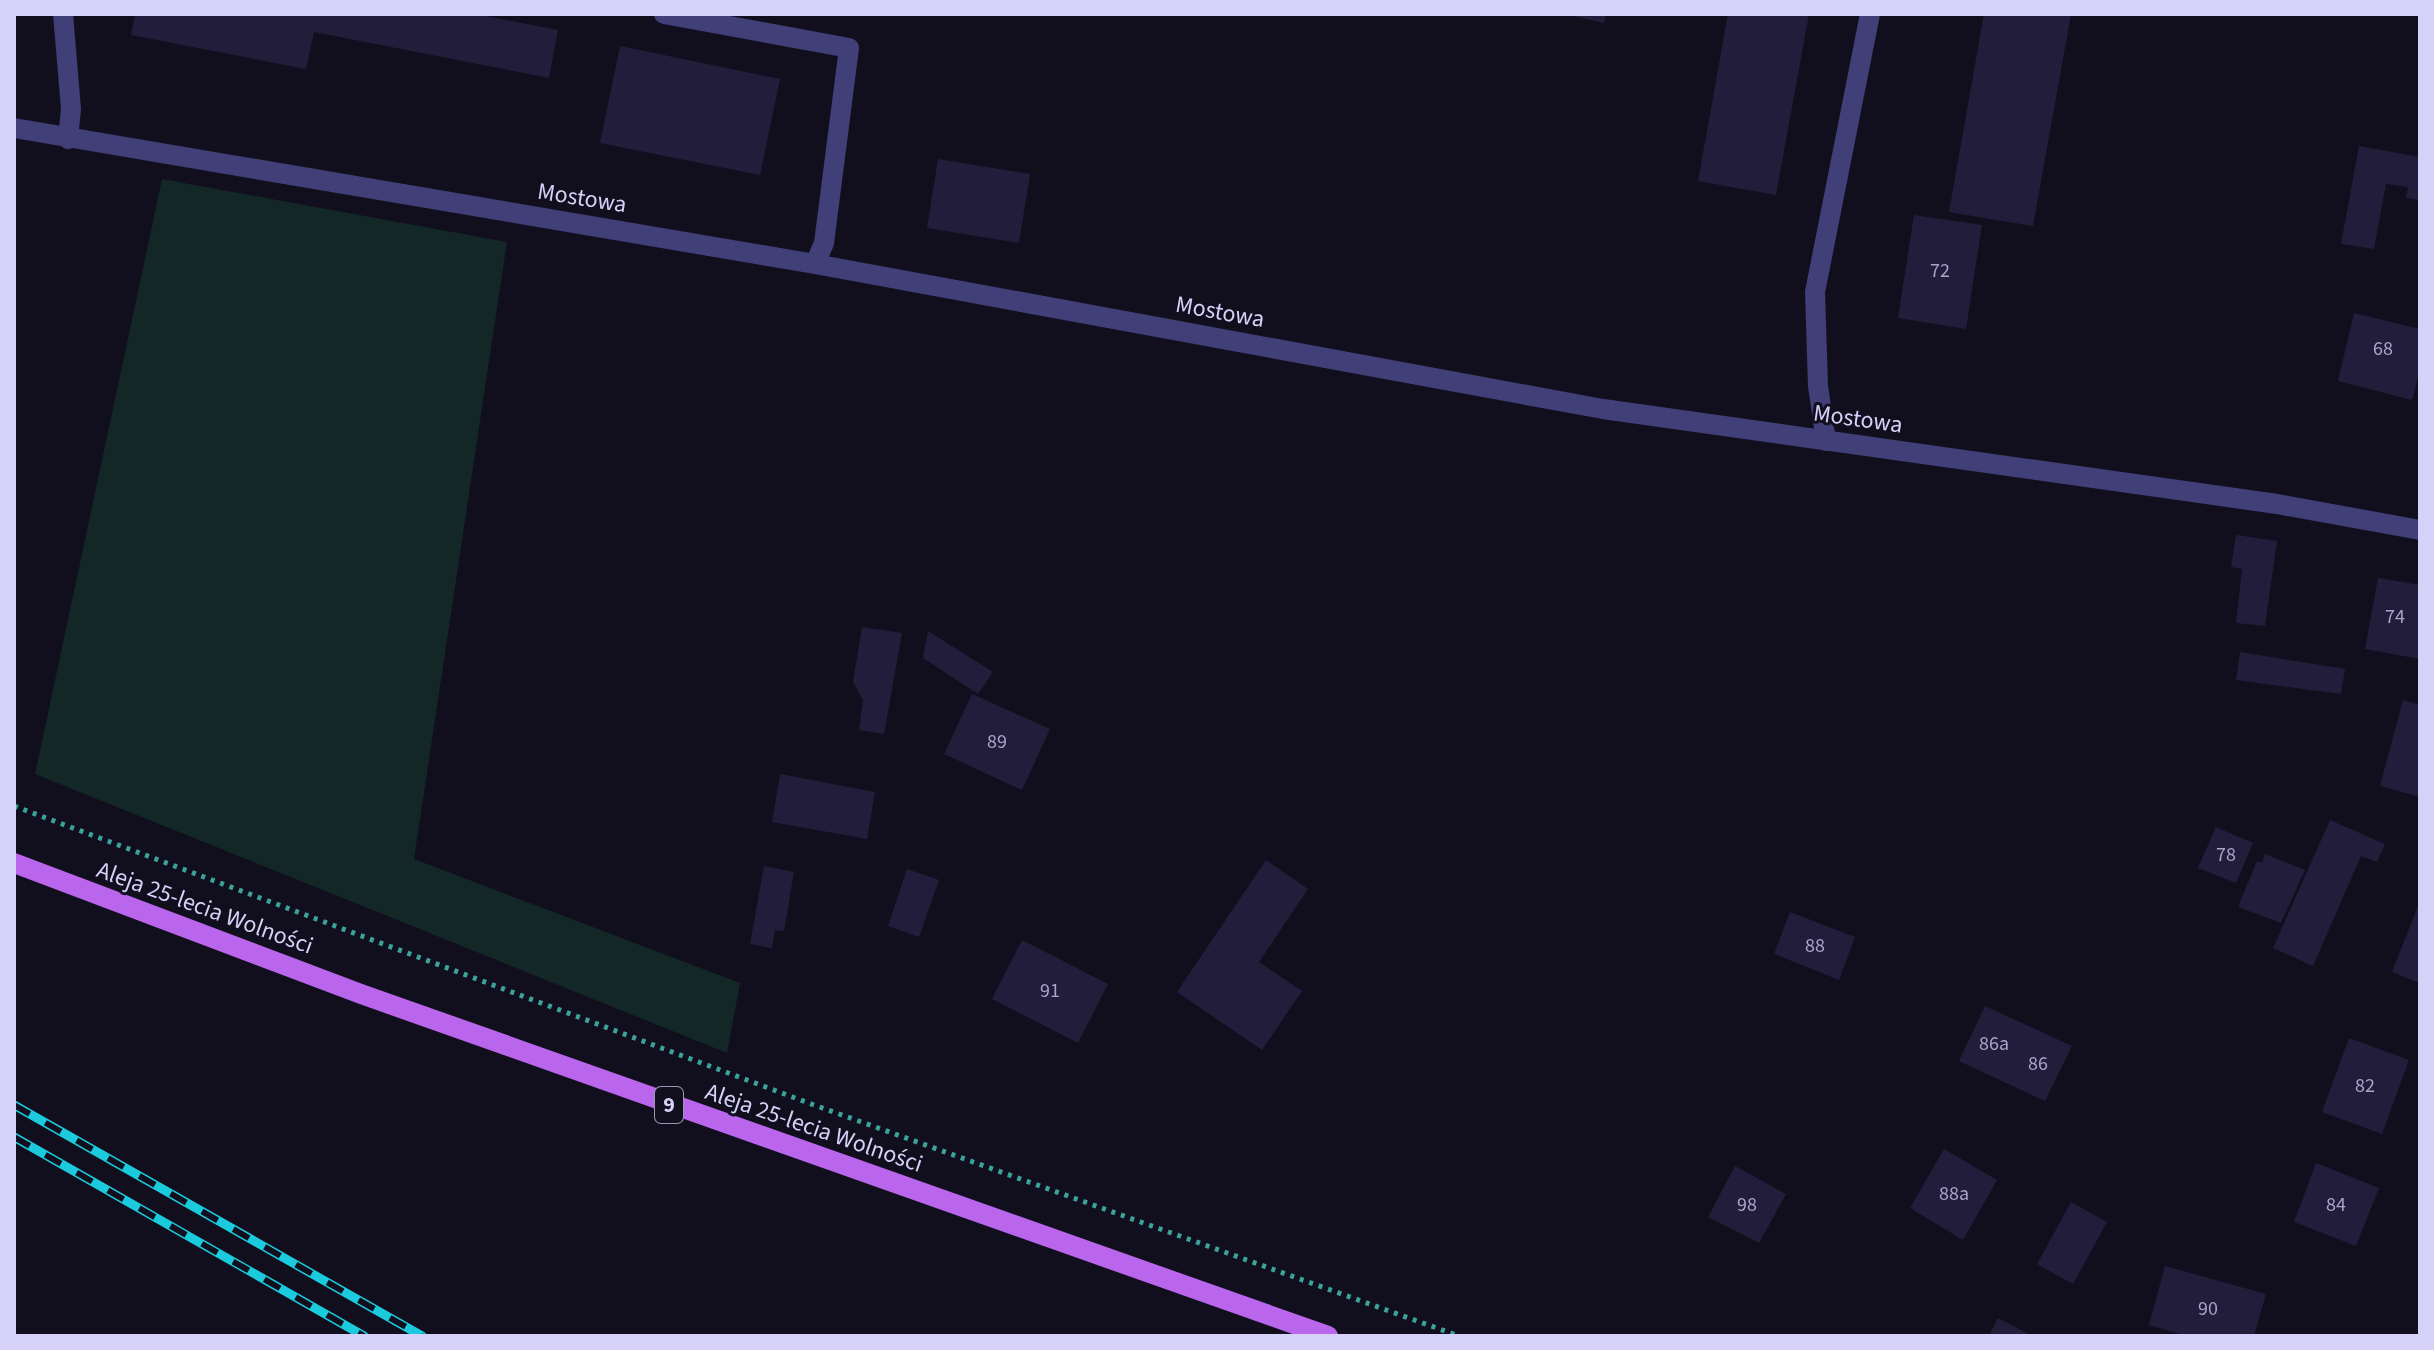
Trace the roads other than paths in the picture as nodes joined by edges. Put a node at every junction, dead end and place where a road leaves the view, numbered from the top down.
1 (63, 14) edge
2 (664, 14) edge
3 (1870, 14) edge
4 (14, 128) edge
5 (68, 139) junction
6 (815, 264) junction
7 (1826, 441) junction
8 (2420, 530) edge
9 (14, 863) edge
10 (1328, 1336) edge

1 - 5 street
2 - 6 street
3 - 7 street
4 - 5 street, Mostowa
5 - 6 street, Mostowa
6 - 7 street, Mostowa
7 - 8 street, Mostowa
9 - 10 main road, Aleja 25-lecia Wolności / 9

